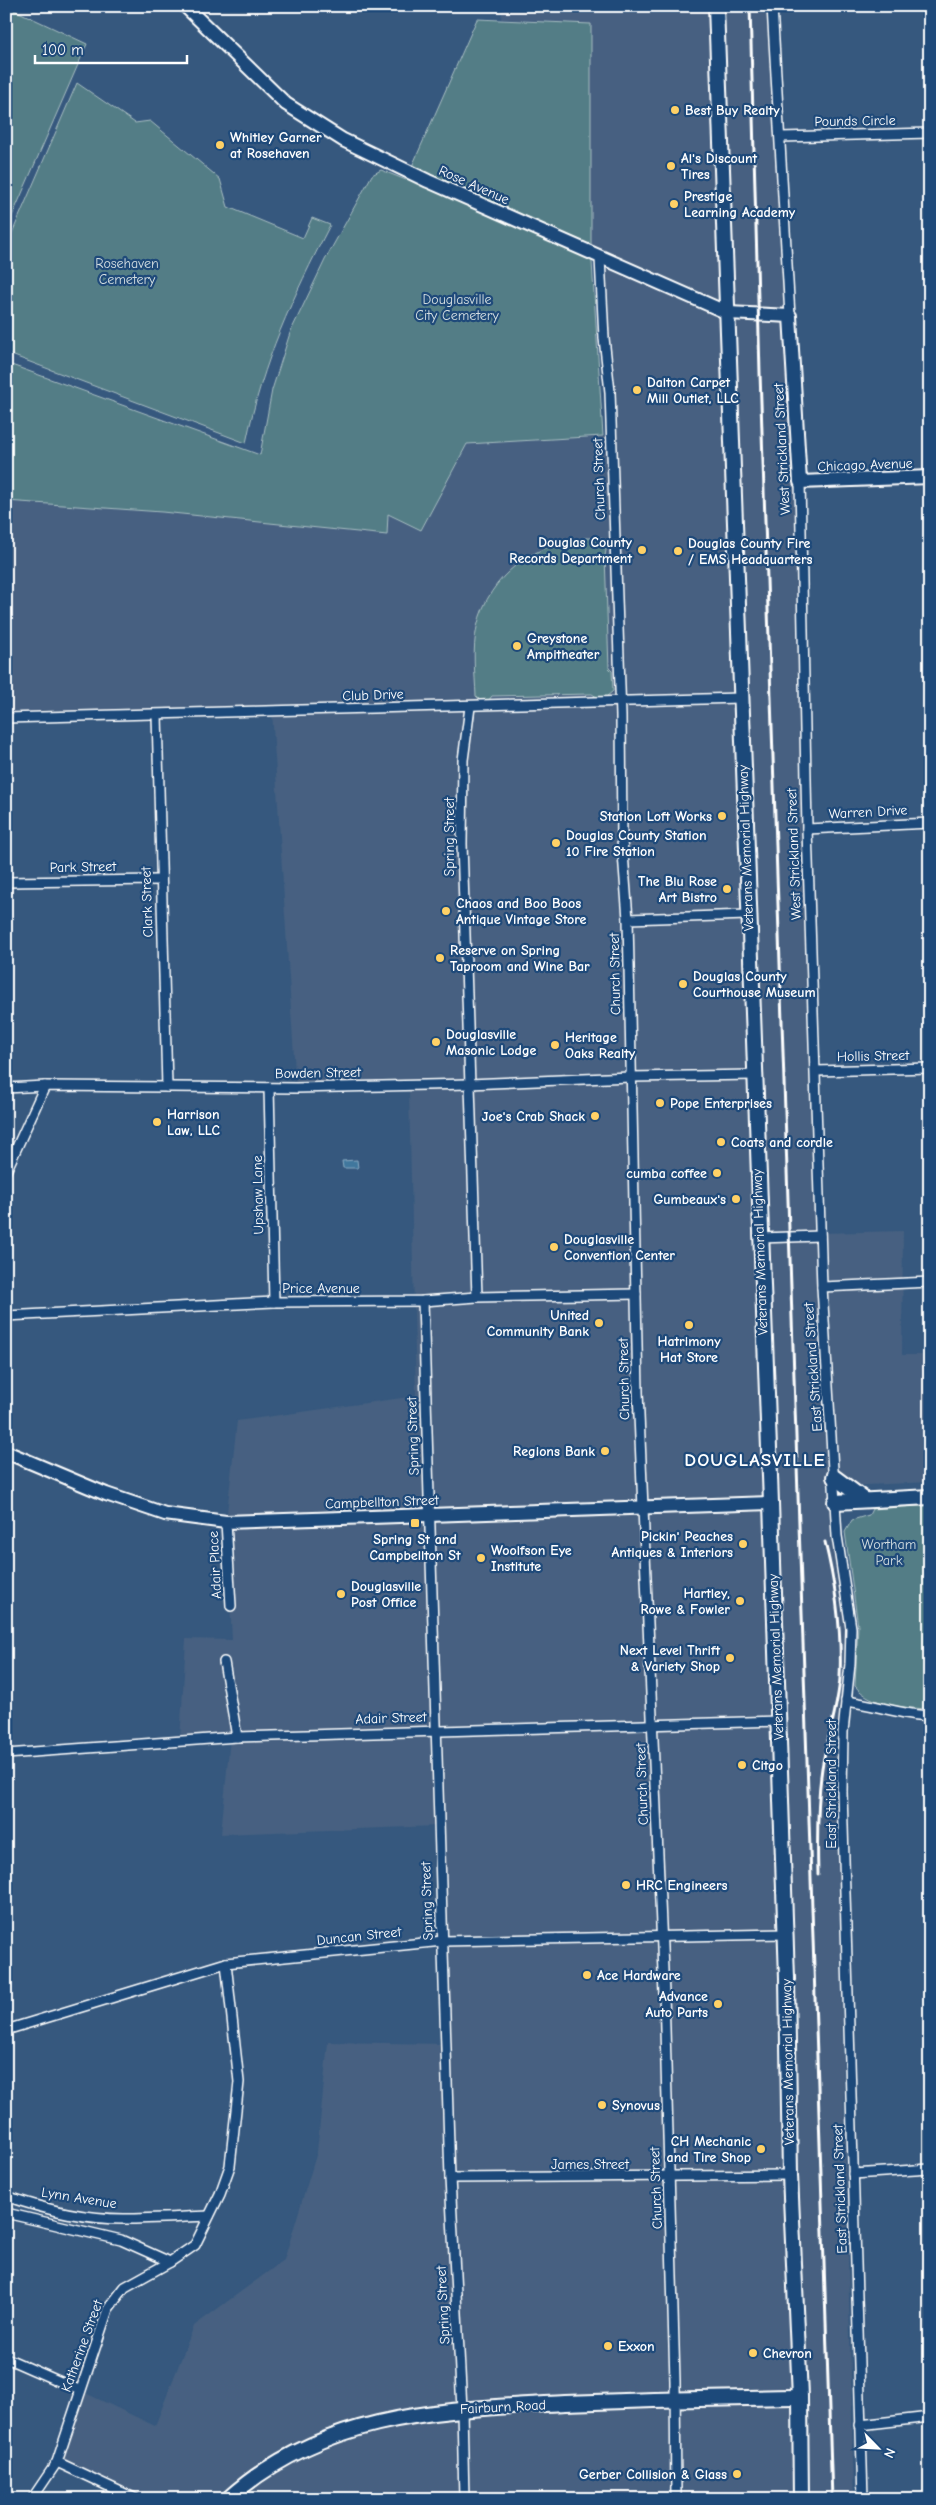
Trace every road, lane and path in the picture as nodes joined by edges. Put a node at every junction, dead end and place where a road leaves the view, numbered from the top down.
1 (185, 6) edge
2 (716, 6) edge
3 (772, 6) edge
4 (930, 133) edge
5 (781, 137) junction
6 (600, 258) junction
7 (728, 314) junction
8 (790, 316) junction
9 (930, 477) edge
10 (800, 482) junction
11 (740, 698) junction
12 (620, 702) junction
13 (470, 707) junction
14 (157, 715) junction
15 (6, 718) edge
16 (930, 823) edge
17 (807, 828) junction
18 (160, 880) junction
19 (6, 882) edge
20 (748, 915) junction
21 (628, 919) junction
22 (930, 1068) edge
23 (816, 1071) junction
24 (754, 1075) junction
25 (630, 1076) junction
26 (469, 1084) junction
27 (45, 1086) junction
28 (167, 1087) junction
29 (6, 1088) edge
30 (269, 1088) junction
31 (6, 1171) edge
32 (820, 1236) junction
33 (760, 1238) junction
34 (930, 1282) edge
35 (822, 1288) junction
36 (636, 1294) junction
37 (477, 1297) junction
38 (423, 1301) junction
39 (274, 1302) junction
40 (6, 1316) edge
41 (6, 1452) edge
42 (834, 1477) junction
43 (930, 1497) edge
44 (866, 1500) junction
45 (836, 1502) junction
46 (771, 1504) junction
47 (642, 1508) junction
48 (429, 1515) junction
49 (226, 1522) junction
50 (231, 1606) dead end
51 (224, 1662) dead end
52 (846, 1701) junction
53 (930, 1716) edge
54 (778, 1721) junction
55 (653, 1724) junction
56 (435, 1730) junction
57 (237, 1737) junction
58 (6, 1754) edge
59 (785, 1934) junction
60 (660, 1936) junction
61 (443, 1941) junction
62 (226, 1963) junction
63 (6, 2030) edge
64 (930, 2169) edge
65 (853, 2174) junction
66 (790, 2175) junction
67 (669, 2177) junction
68 (450, 2178) junction
69 (6, 2196) edge
70 (6, 2213) edge
71 (209, 2216) junction
72 (170, 2262) junction
73 (6, 2358) edge
74 (79, 2390) junction
75 (800, 2397) junction
76 (676, 2398) junction
77 (462, 2409) junction
78 (930, 2417) edge
79 (860, 2425) junction
80 (57, 2462) junction
81 (32, 2499) edge
82 (136, 2499) edge
83 (228, 2499) edge
84 (464, 2499) edge
85 (676, 2499) edge
86 (801, 2499) edge
87 (863, 2499) edge

1 - 6 street, Rose Avenue
2 - 7 main road, Veterans Memorial Highway
3 - 5 street, West Strickland Street
4 - 5 street, Pounds Circle
5 - 8 street, West Strickland Street
6 - 7 street, Rose Avenue
6 - 12 street, Church Street
7 - 8 street, Rose Avenue
7 - 11 main road, Veterans Memorial Highway
8 - 10 street, West Strickland Street
9 - 10 street, Chicago Avenue
10 - 17 street, West Strickland Street
11 - 12 street, Club Drive
11 - 20 main road, Veterans Memorial Highway
12 - 13 street, Club Drive
12 - 21 street, Church Street
13 - 14 street, Club Drive
13 - 26 street, Spring Street
14 - 15 street, Club Drive
14 - 18 street, Clark Street
16 - 17 street, Warren Drive
17 - 23 street, West Strickland Street
18 - 19 street, Park Street
18 - 28 street, Clark Street
20 - 21 street
20 - 24 main road, Veterans Memorial Highway
21 - 25 street, Church Street
22 - 23 street, Hollis Street
23 - 32 street, East Strickland Street
24 - 25 street, Bowden Street
24 - 33 main road, Veterans Memorial Highway
25 - 26 street, Bowden Street
25 - 36 street, Church Street
26 - 30 street, Bowden Street
26 - 37 street, Spring Street
27 - 28 street, Bowden Street
27 - 29 street, Bowden Street
27 - 31 street
28 - 30 street, Bowden Street
30 - 39 street, Upshaw Lane
32 - 33 street
32 - 35 street, East Strickland Street
33 - 46 main road, Veterans Memorial Highway
34 - 35 street
35 - 42 street, East Strickland Street
36 - 37 street, Price Avenue
36 - 47 street, Church Street
37 - 38 street, Price Avenue
38 - 39 street, Price Avenue
38 - 48 street, Spring Street
39 - 40 street, Price Avenue
41 - 49 street, Campbellton Street
42 - 44 main road
42 - 45 street, East Strickland Street
43 - 44 main road
44 - 45 main road
45 - 52 street, East Strickland Street
46 - 47 street, Campbellton Street
46 - 54 main road, Veterans Memorial Highway
47 - 48 street, Campbellton Street
47 - 55 street, Church Street
48 - 49 street, Campbellton Street
48 - 56 street, Spring Street
49 - 50 street, Adair Place
51 - 57 street
52 - 53 street
52 - 65 street, East Strickland Street
54 - 55 street, Adair Street
54 - 59 main road, Veterans Memorial Highway
55 - 56 street, Adair Street
55 - 60 street, Church Street
56 - 57 street, Adair Street
56 - 61 street, Spring Street
57 - 58 street, Adair Street
59 - 60 street, Duncan Street
59 - 66 main road, Veterans Memorial Highway
60 - 61 street, Duncan Street
60 - 67 street, Church Street
61 - 62 street, Duncan Street
61 - 68 street, Spring Street
62 - 63 street, Duncan Street
62 - 71 street, Katherine Street
64 - 65 street
65 - 79 street, East Strickland Street
66 - 67 street, James Street
66 - 75 main road, Veterans Memorial Highway
67 - 68 street, James Street
67 - 76 street, Church Street
68 - 77 street, Spring Street
69 - 71 street, Lynn Avenue
70 - 72 street
71 - 72 street, Katherine Street
72 - 74 street, Katherine Street
73 - 74 street
74 - 80 street, Katherine Street
75 - 76 main road, Fairburn Road
75 - 86 main road, Veterans Memorial Highway
76 - 77 main road, Fairburn Road
76 - 85 street, Church Street
77 - 83 main road, Fairburn Road
77 - 84 street, Spring Street
78 - 79 street
79 - 87 street, East Strickland Street
80 - 81 street, Katherine Street
80 - 82 street

